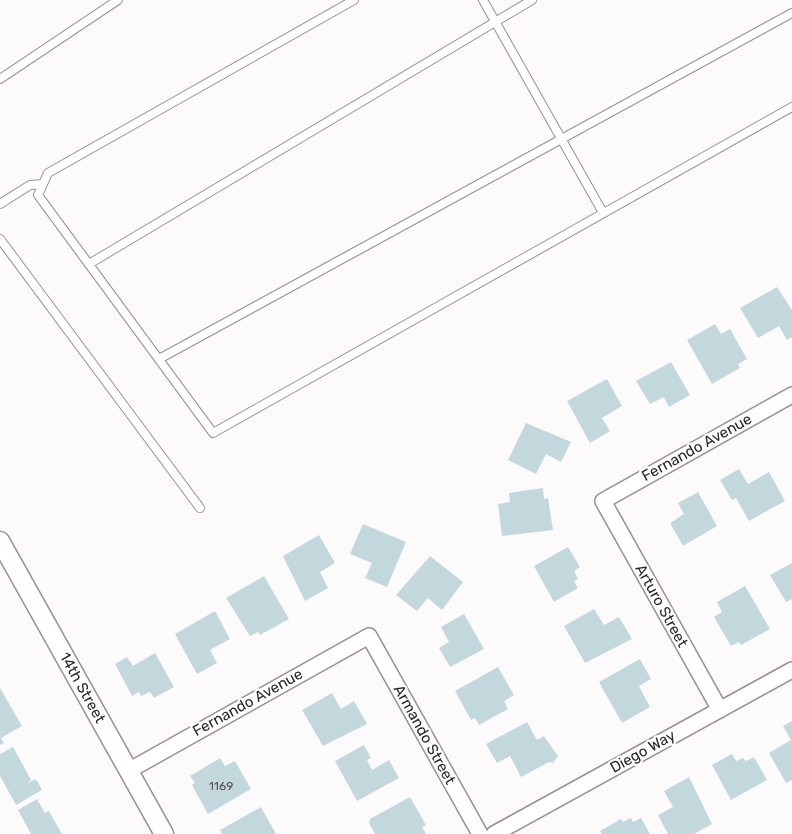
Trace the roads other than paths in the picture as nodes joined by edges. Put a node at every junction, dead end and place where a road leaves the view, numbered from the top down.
1 (118, 0) edge
2 (354, 0) edge
3 (483, 0) edge
4 (532, 0) edge
5 (792, 13) edge
6 (495, 21) junction
7 (0, 79) edge
8 (792, 107) edge
9 (562, 140) junction
10 (43, 184) junction
11 (0, 204) edge
12 (602, 211) junction
13 (0, 239) edge
14 (89, 264) junction
15 (159, 359) junction
16 (792, 395) edge
17 (603, 501) joint
18 (200, 508) dead end
19 (0, 541) edge
20 (369, 636) joint
21 (792, 670) edge
22 (720, 710) junction
23 (128, 771) junction
24 (164, 834) edge
25 (480, 834) edge
26 (494, 834) edge

1 - 7 lane
2 - 10 lane
3 - 6 lane
4 - 6 lane
5 - 9 lane
6 - 9 lane
6 - 14 lane
8 - 12 lane
9 - 12 lane
9 - 15 lane
10 - 11 lane
10 - 14 lane
12 - 15 lane
13 - 18 lane
14 - 15 lane
16 - 17 street, Fernando Avenue
17 - 22 street, Arturo Street
19 - 23 street, 14th Street
20 - 23 street, Fernando Avenue
20 - 25 street, Armando Street
21 - 22 street, Diego Way
22 - 26 street, Diego Way
23 - 24 street, 14th Street

